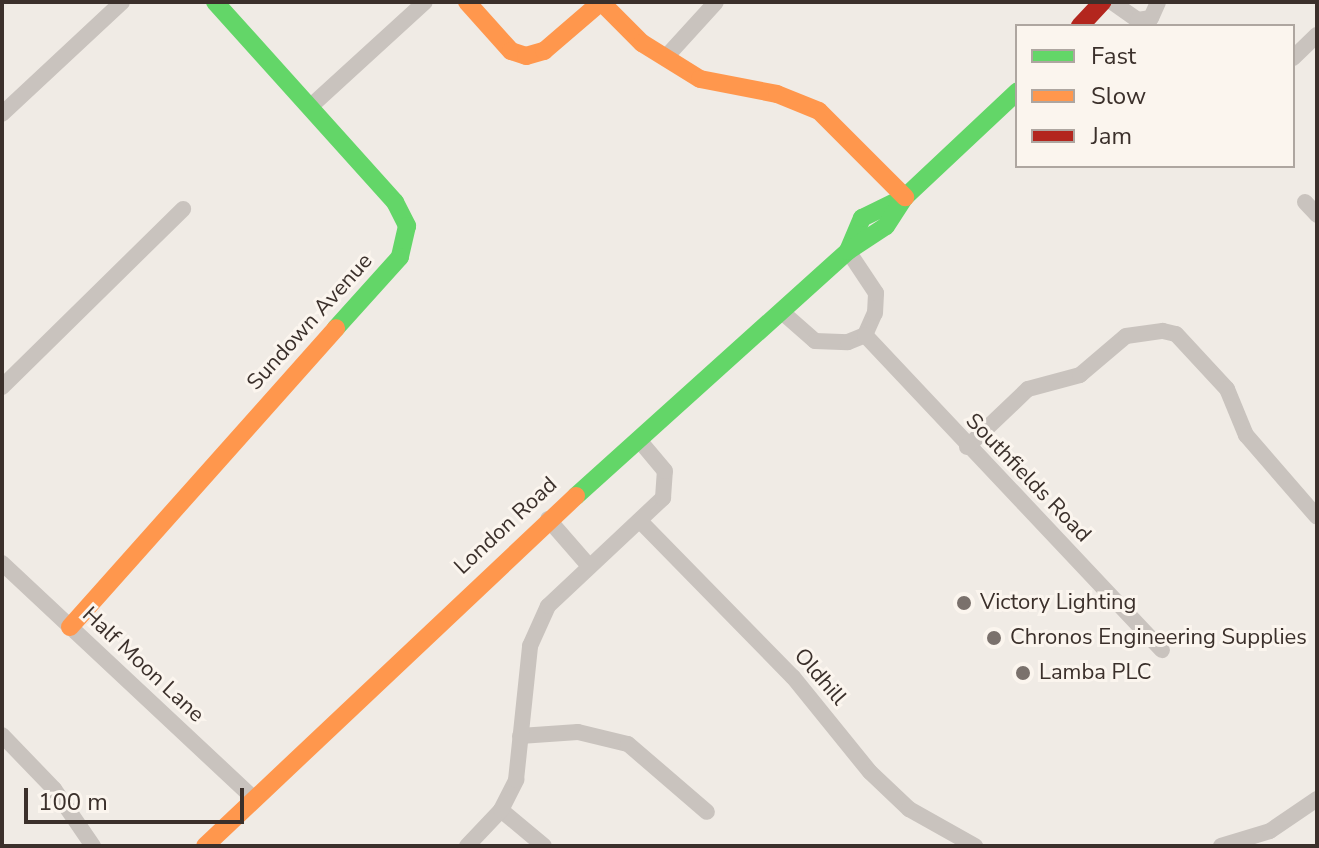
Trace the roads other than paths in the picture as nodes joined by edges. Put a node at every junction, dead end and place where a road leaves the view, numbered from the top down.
1 (122, 2) edge
2 (215, 2) edge
3 (425, 2) edge
4 (467, 2) edge
5 (602, 2) edge
6 (716, 2) edge
7 (1102, 2) edge
8 (1112, 2) edge
9 (1158, 2) edge
10 (697, 8) edge
11 (1082, 24) edge
12 (1317, 35) edge
13 (1295, 56) edge
14 (666, 57) junction
15 (1015, 94) edge
16 (311, 106) junction
17 (2, 114) edge
18 (905, 197) junction
19 (183, 209) dead end
20 (848, 251) junction
21 (782, 312) junction
22 (865, 335) junction
23 (2, 387) edge
24 (641, 442) junction
25 (967, 447) junction
26 (1317, 517) edge
27 (548, 519) junction
28 (641, 522) junction
29 (2, 563) edge
30 (589, 566) junction
31 (70, 627) junction
32 (1162, 650) dead end
33 (2, 735) edge
34 (520, 736) junction
35 (254, 799) junction
36 (1317, 799) edge
37 (501, 810) junction
38 (707, 812) dead end
39 (948, 841) edge
40 (93, 846) edge
41 (205, 846) edge
42 (467, 846) edge
43 (544, 846) edge
44 (975, 846) edge
45 (1221, 846) edge

1 - 17 street
2 - 16 street, Sundown Avenue
3 - 16 street
4 - 5 street
5 - 14 street
6 - 10 street
7 - 11 street
8 - 9 street
10 - 14 street
12 - 13 street
14 - 18 street
15 - 18 street, London Road
16 - 31 street, Sundown Avenue
18 - 20 street, London Road
19 - 23 street
20 - 21 street, London Road
20 - 22 street
21 - 22 street
21 - 24 street, London Road
22 - 25 street, Southfields Road
24 - 27 street, London Road
24 - 28 street
25 - 26 street
25 - 32 street, Southfields Road
27 - 30 street
27 - 35 street, London Road
28 - 30 street
28 - 39 street, Oldhill
29 - 31 street, Half Moon Lane
30 - 34 street
31 - 35 street, Half Moon Lane
33 - 40 street
34 - 37 street
34 - 38 street
35 - 41 street, London Road
36 - 45 street
37 - 42 street
37 - 43 street
39 - 44 street, Oldhill

